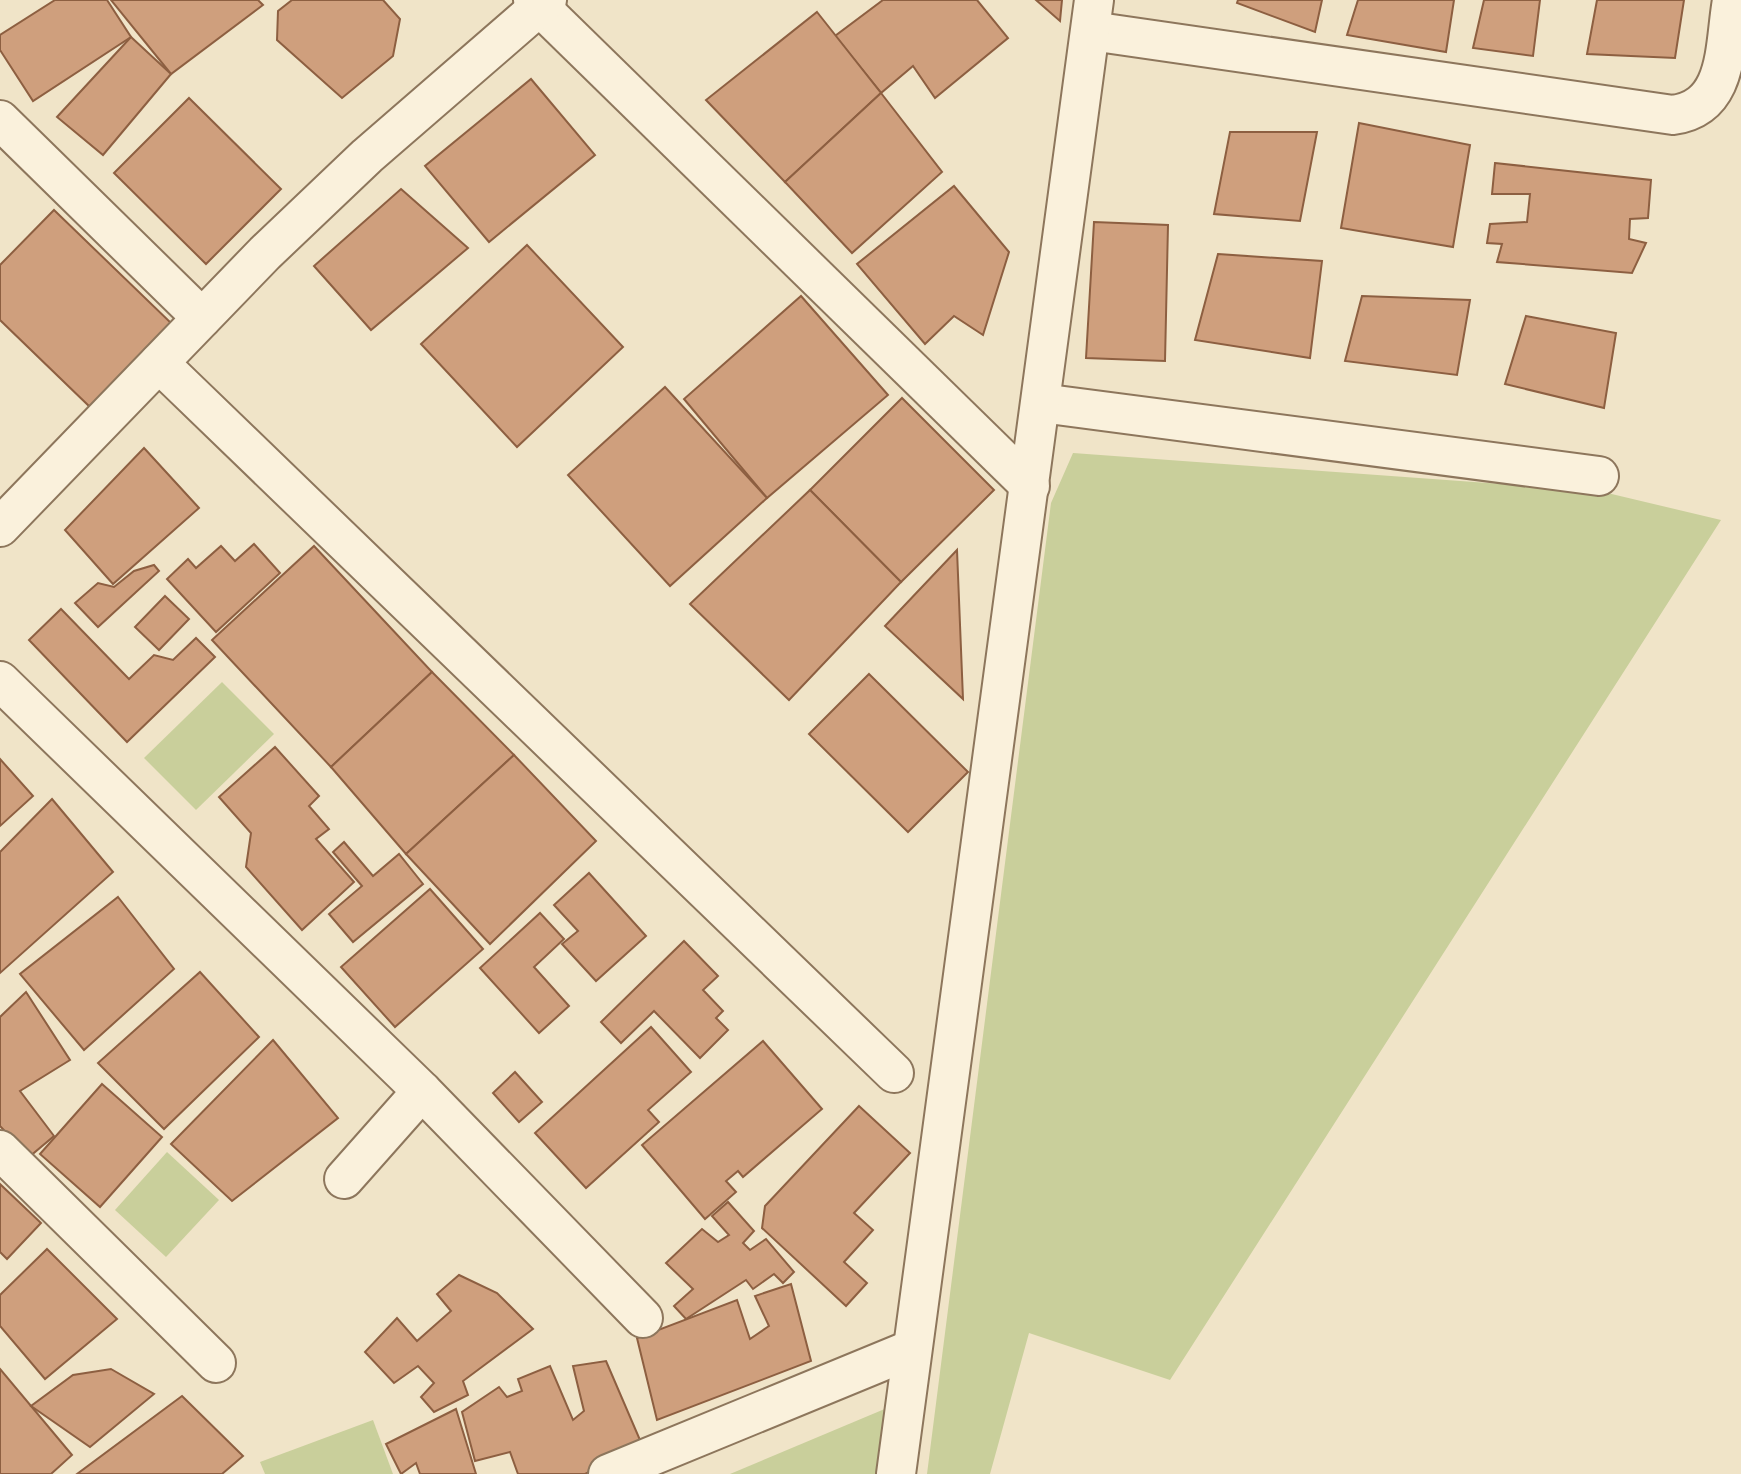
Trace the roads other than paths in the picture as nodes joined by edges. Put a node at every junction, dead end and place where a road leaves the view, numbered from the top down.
1 (1732, 0) edge
2 (540, 2) edge
3 (1093, 15) edge
4 (0, 120) edge
5 (202, 318) junction
6 (159, 363) junction
7 (1041, 404) junction
8 (1599, 476) dead end
9 (1030, 486) junction
10 (0, 527) edge
11 (0, 681) edge
12 (894, 1073) dead end
13 (422, 1091) junction
14 (0, 1150) edge
15 (344, 1179) dead end
16 (643, 1318) dead end
17 (912, 1349) junction
18 (216, 1363) dead end
19 (608, 1474) edge
20 (896, 1474) edge

1 - 3 street
2 - 5 street
2 - 9 street
3 - 7 street
4 - 5 street
5 - 6 street
6 - 10 street
6 - 12 street
7 - 8 street
7 - 9 street
9 - 17 street
11 - 13 street
13 - 15 street
13 - 16 street
14 - 18 street
17 - 19 street
17 - 20 street

